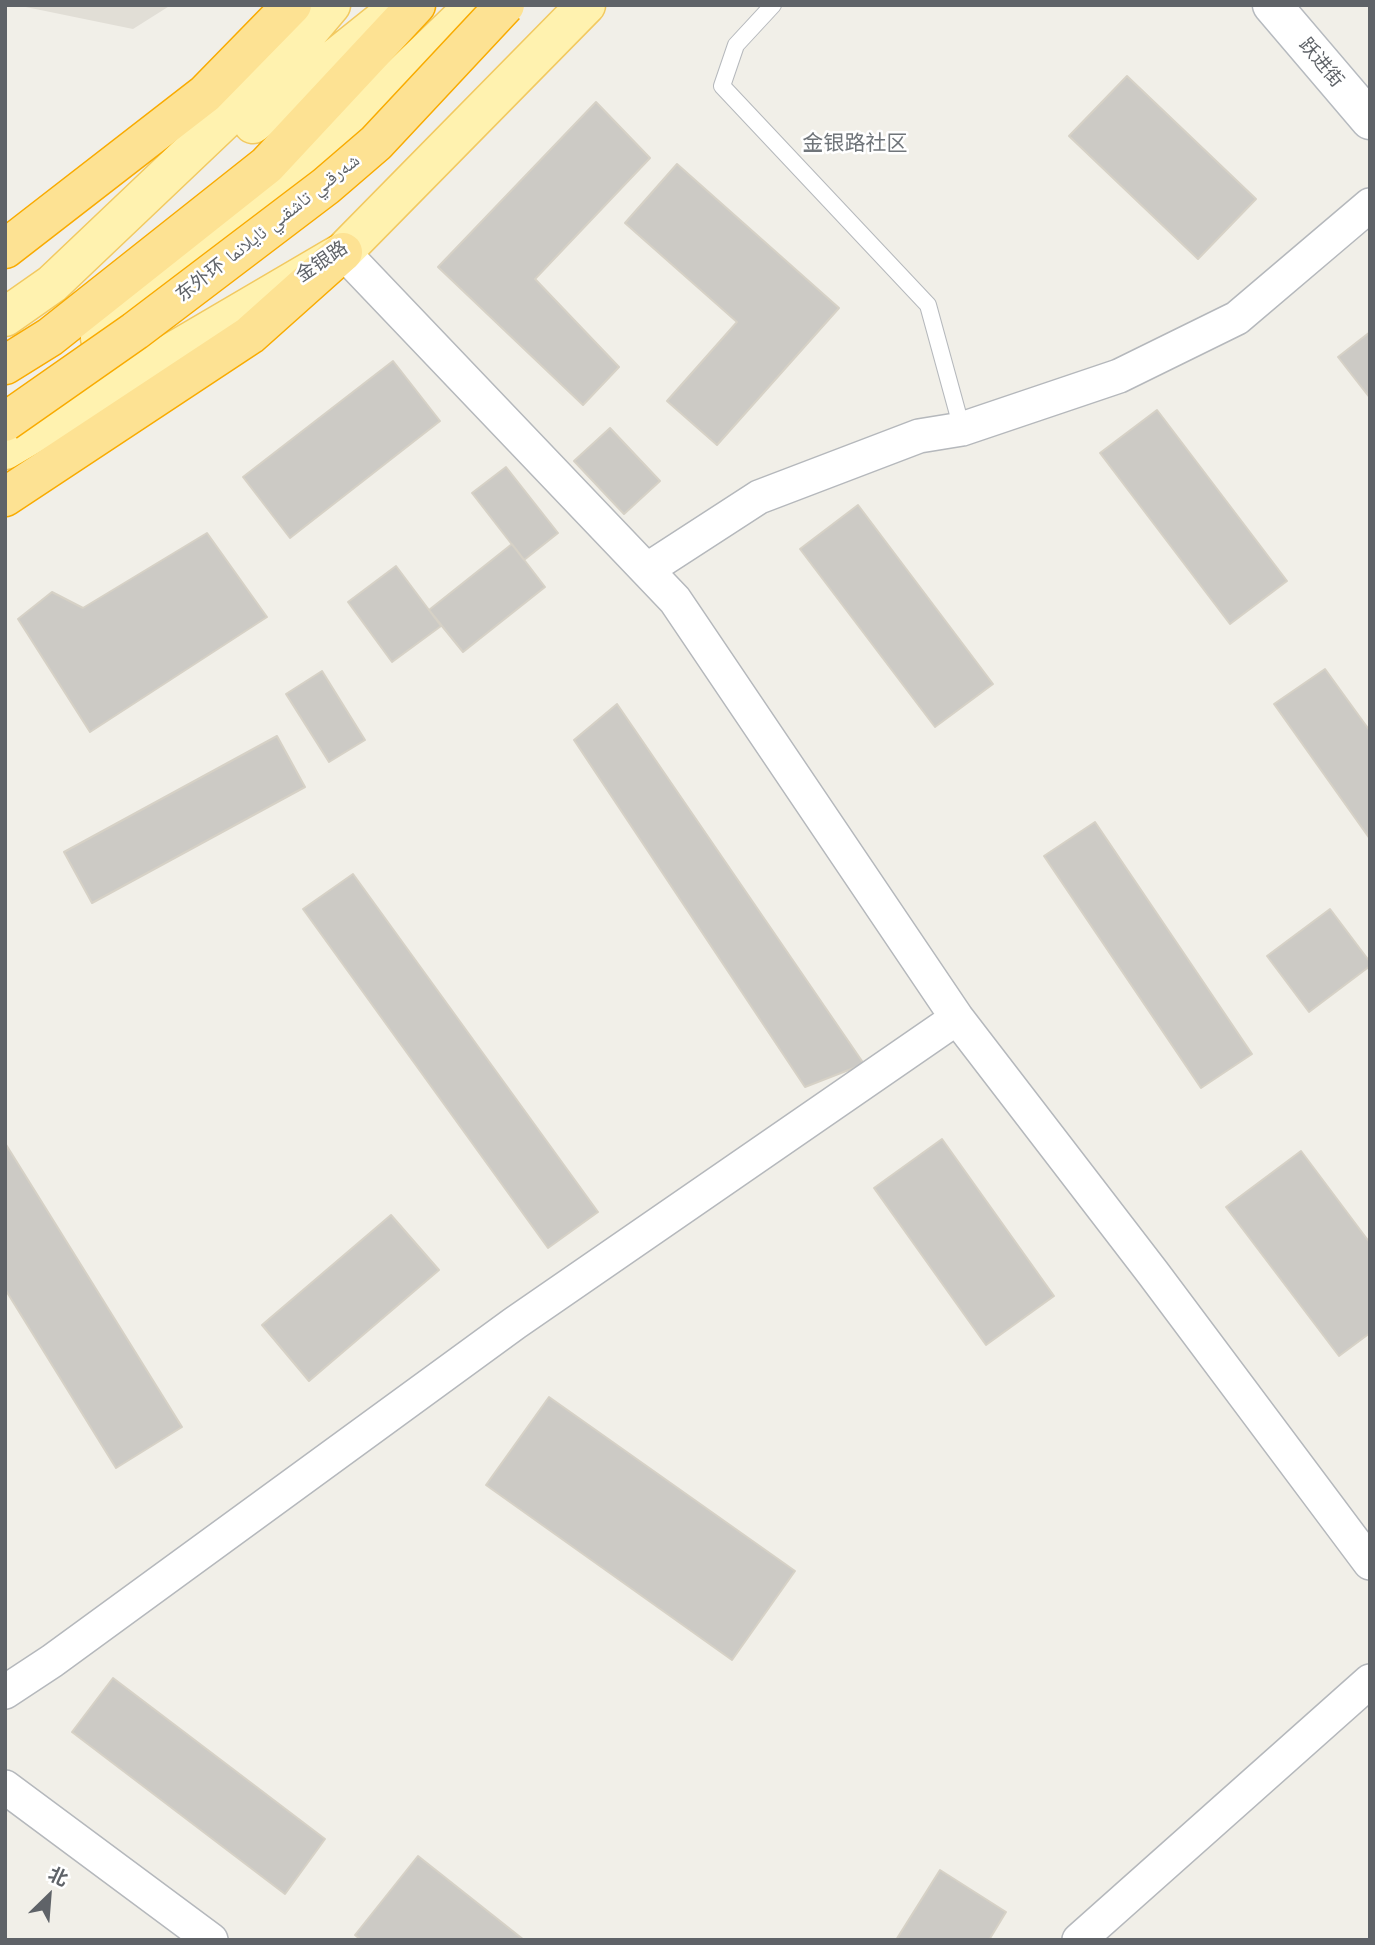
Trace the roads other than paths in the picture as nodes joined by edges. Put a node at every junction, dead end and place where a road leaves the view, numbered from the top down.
1 (292, 5) edge
2 (331, 5) edge
3 (401, 5) edge
4 (416, 5) edge
5 (475, 5) edge
6 (505, 5) edge
7 (586, 5) edge
8 (773, 5) edge
9 (1272, 5) edge
10 (1370, 120) edge
11 (1370, 205) edge
12 (20, 239) edge
13 (343, 252) junction
14 (52, 284) junction
15 (5, 317) edge
16 (5, 365) edge
17 (5, 423) edge
18 (962, 429) junction
19 (5, 450) edge
20 (5, 497) edge
21 (648, 569) junction
22 (957, 1018) junction
23 (1370, 1563) edge
24 (1370, 1681) edge
25 (5, 1692) edge
26 (5, 1787) edge
27 (211, 1940) edge
28 (1079, 1940) edge

1 - 12 highway
2 - 14 main road
3 - 14 main road
4 - 16 highway
5 - 17 main road
6 - 17 highway, 东外环 شەرقىي تاشقىي ئايلانما, bridge
7 - 13 main road, 金银路
8 - 18 lane
9 - 10 main road, 跃进街
11 - 18 street
13 - 19 main road, 金银路
13 - 20 highway
13 - 21 street
14 - 15 main road
18 - 21 street
21 - 22 street
22 - 23 street
22 - 25 street
24 - 28 street
26 - 27 street

